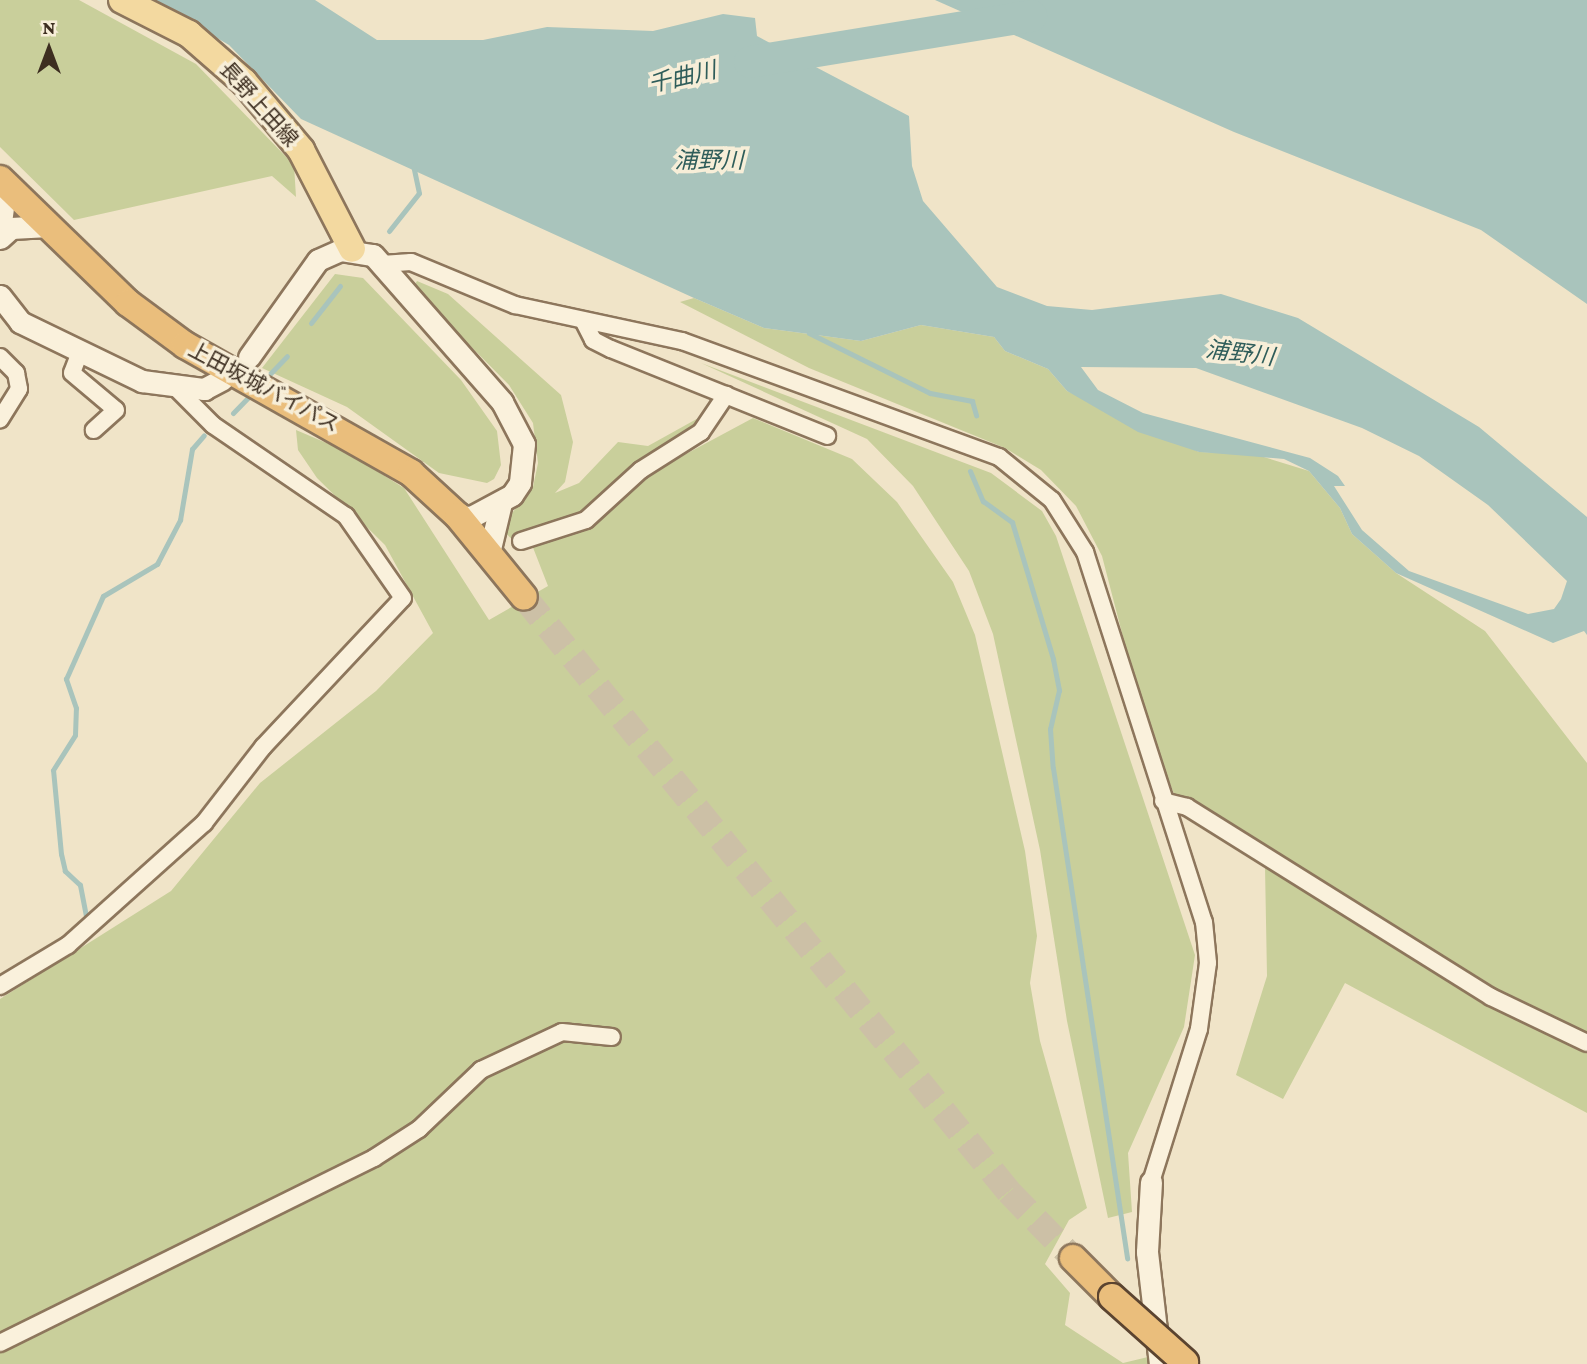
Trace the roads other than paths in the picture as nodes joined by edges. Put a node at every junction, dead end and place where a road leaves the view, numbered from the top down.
1 (122, 0) edge
2 (3, 182) edge
3 (44, 226) junction
4 (0, 230) edge
5 (0, 238) edge
6 (352, 249) junction
7 (382, 264) junction
8 (0, 296) edge
9 (584, 322) junction
10 (80, 352) junction
11 (0, 357) edge
12 (249, 357) dead end
13 (223, 379) dead end
14 (173, 385) junction
15 (726, 395) junction
16 (0, 420) edge
17 (94, 430) dead end
18 (827, 436) dead end
19 (501, 503) junction
20 (458, 516) junction
21 (521, 541) dead end
22 (489, 553) junction
23 (524, 597) tunnel mouth
24 (1163, 800) junction
25 (0, 986) edge
26 (612, 1037) dead end
27 (1587, 1043) edge
28 (1151, 1181) joint
29 (1073, 1258) tunnel mouth
30 (0, 1343) edge
31 (1177, 1363) edge

1 - 6 main road, 長野上田線
2 - 3 highway, 上田坂城バイパス
2 - 4 street
3 - 5 street
3 - 20 highway, 上田坂城バイパス
6 - 7 street
6 - 12 street
7 - 9 street
7 - 19 street
8 - 10 street
9 - 15 street
9 - 24 street
10 - 14 street
10 - 17 street
11 - 16 street
13 - 14 street
14 - 25 street
15 - 18 street
15 - 21 street
19 - 20 street
19 - 22 street
20 - 22 highway, 上田坂城バイパス
22 - 23 highway, 上田坂城バイパス
24 - 27 street
24 - 28 street
26 - 30 street
28 - 31 street
29 - 31 highway, bridge

